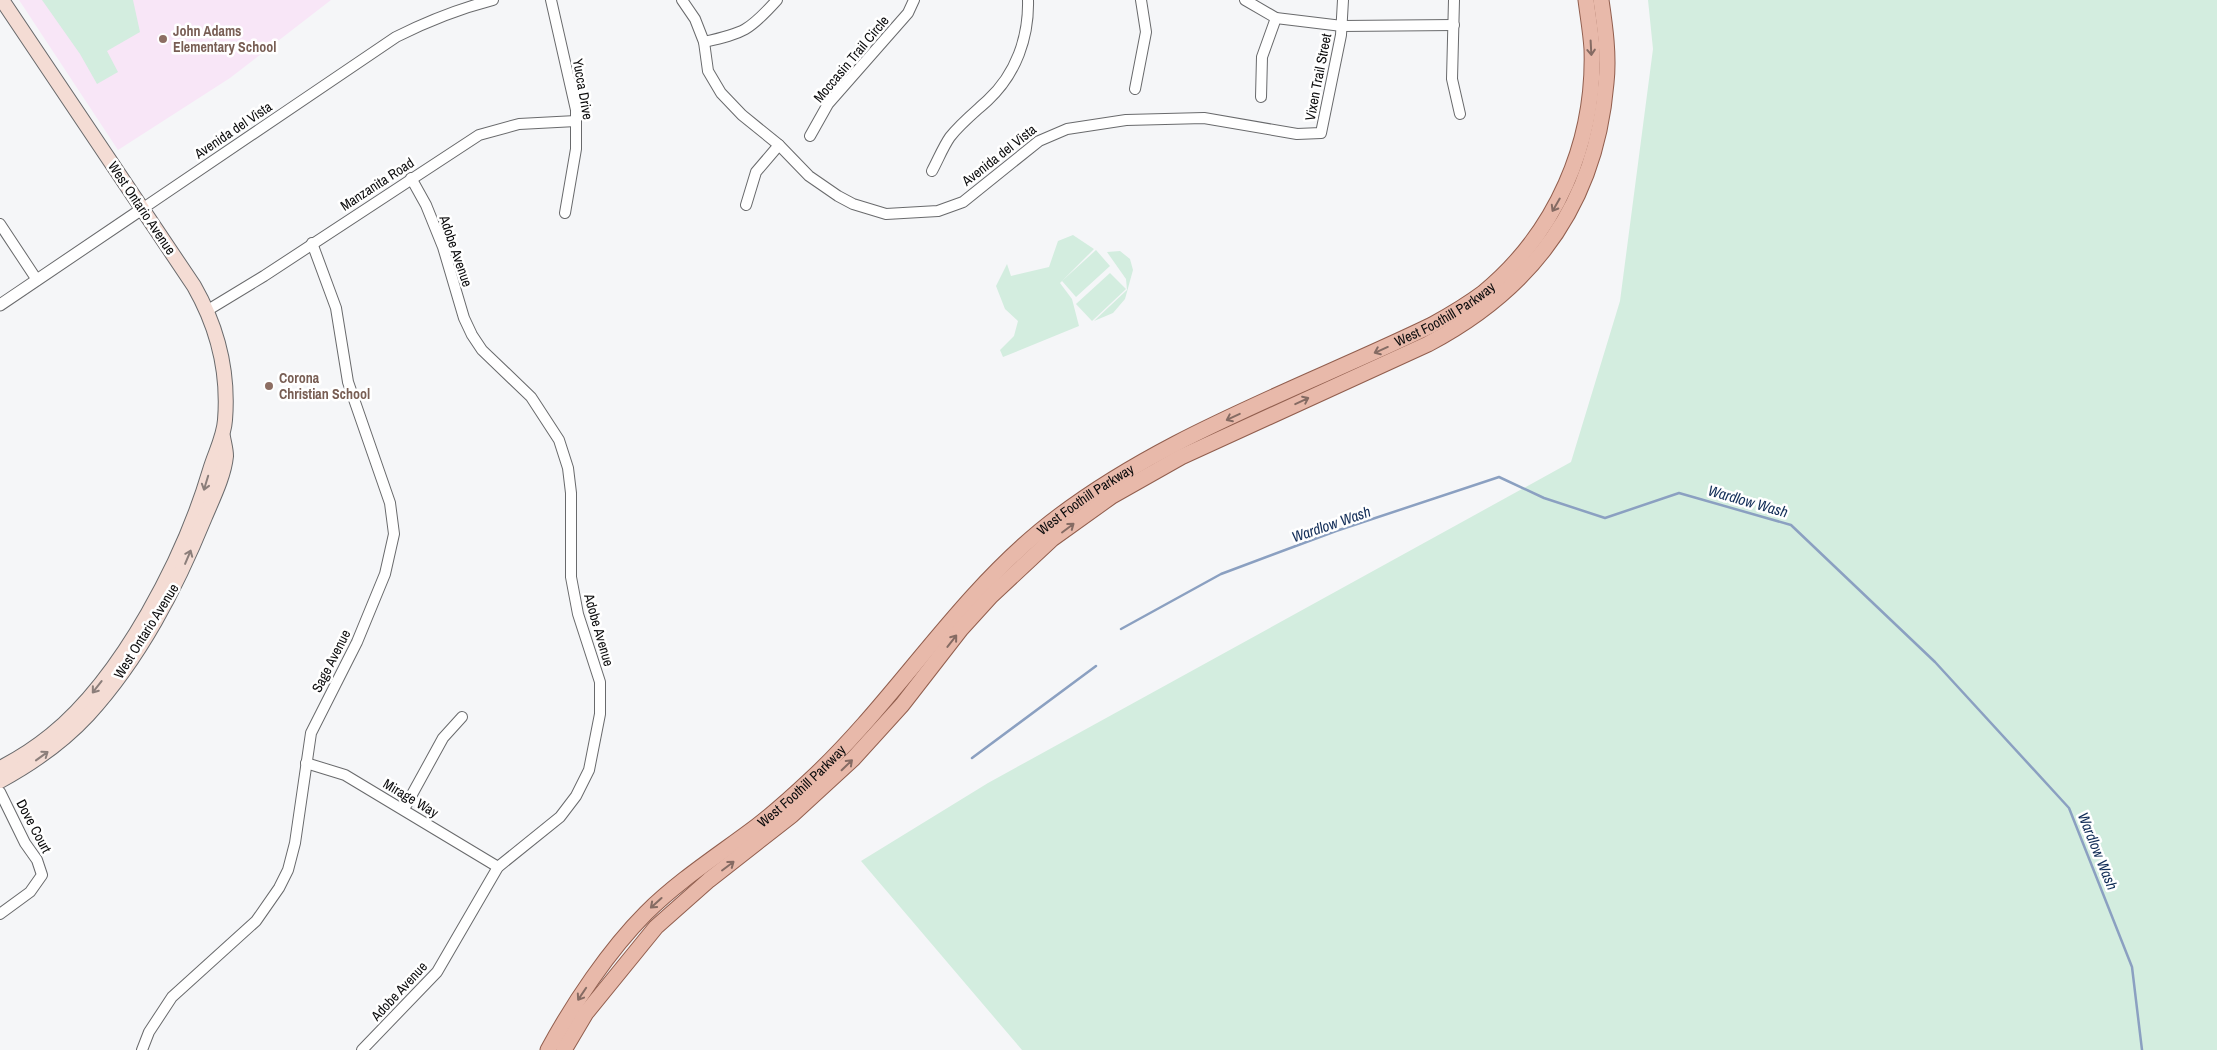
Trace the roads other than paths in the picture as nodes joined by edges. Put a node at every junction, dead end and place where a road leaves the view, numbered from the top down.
1 (2, 0) edge
2 (493, 0) edge
3 (551, 0) edge
4 (682, 0) edge
5 (777, 0) edge
6 (914, 0) edge
7 (1028, 0) edge
8 (1141, 0) edge
9 (1245, 0) edge
10 (1343, 0) edge
11 (1454, 0) edge
12 (1586, 0) edge
13 (1601, 0) edge
14 (1276, 18) junction
15 (1454, 25) junction
16 (1342, 26) junction
17 (704, 42) junction
18 (1135, 89) dead end
19 (1260, 97) dead end
20 (1460, 114) dead end
21 (576, 121) junction
22 (1321, 133) joint
23 (810, 136) dead end
24 (779, 145) junction
25 (932, 171) dead end
26 (411, 178) junction
27 (746, 205) dead end
28 (142, 209) junction
29 (565, 213) dead end
30 (0, 224) edge
31 (312, 243) junction
32 (37, 280) junction
33 (0, 305) edge
34 (208, 310) junction
35 (223, 437) junction
36 (462, 717) dead end
37 (306, 763) junction
38 (0, 768) edge
39 (0, 781) edge
40 (0, 792) edge
41 (404, 809) junction
42 (498, 867) junction
43 (0, 914) edge
44 (142, 1050) edge
45 (362, 1050) edge
46 (548, 1050) edge
47 (564, 1050) edge

1 - 28 main road, West Ontario Avenue
2 - 28 street, Avenida del Vista
3 - 21 street, Yucca Drive
4 - 17 street, Avenida del Vista
5 - 17 street
6 - 23 street, Moccasin Trail Circle
7 - 25 street
8 - 18 street
9 - 14 street
10 - 16 street, Vixen Trail Street
11 - 15 street
12 -> 46 main road, West Foothill Parkway
47 -> 13 main road, West Foothill Parkway
14 - 16 street
14 - 19 street
15 - 16 street
15 - 20 street
16 - 22 street, Vixen Trail Street
17 - 24 street, Avenida del Vista
21 - 26 street, Manzanita Road
21 - 29 street, Yucca Drive
22 - 24 street, Avenida del Vista
24 - 27 street
26 - 31 street, Manzanita Road
26 - 42 street, Adobe Avenue
28 - 32 street, Avenida del Vista
28 - 34 main road, West Ontario Avenue
30 - 32 street
31 - 34 street, Manzanita Road
31 - 37 street, Sage Avenue
32 - 33 street, Avenida del Vista
34 - 35 main road, West Ontario Avenue
35 -> 38 main road, West Ontario Avenue
39 -> 35 main road, West Ontario Avenue
36 - 41 street
37 - 41 street, Mirage Way
37 - 44 street, Sage Avenue
40 - 43 street, Dove Court
41 - 42 street, Mirage Way
42 - 45 street, Adobe Avenue

